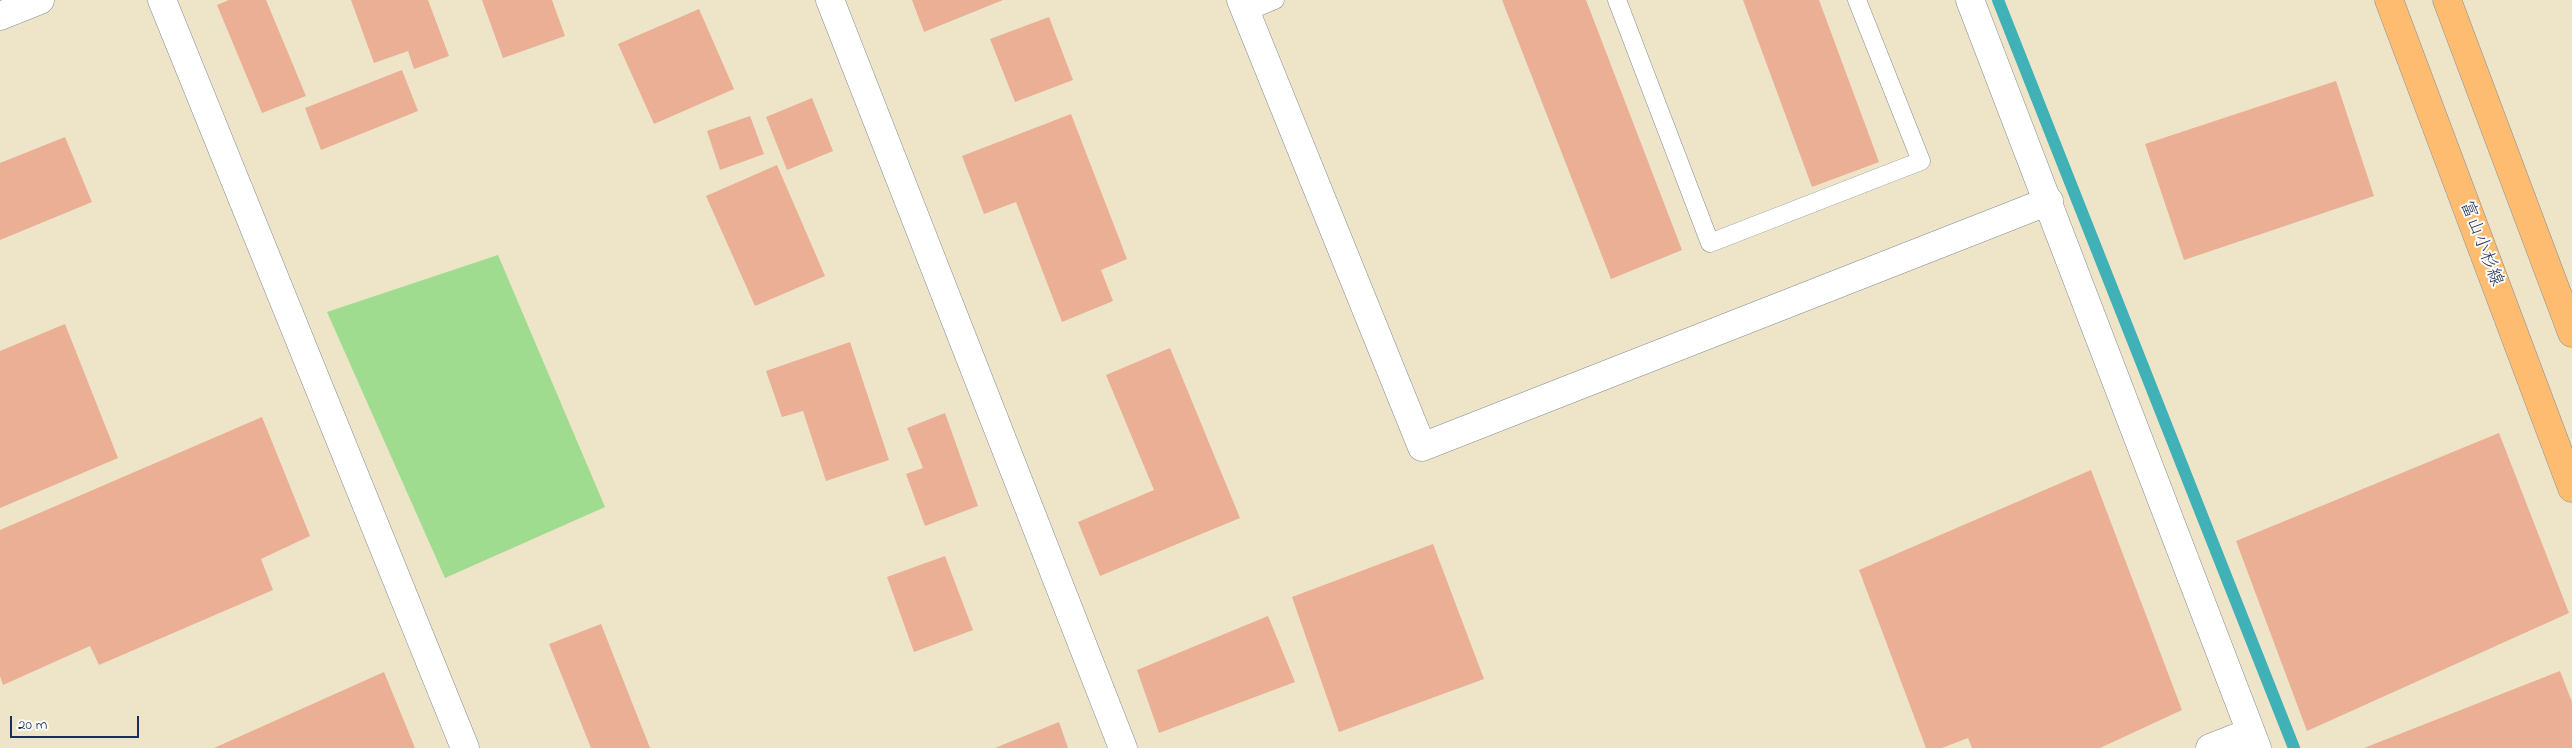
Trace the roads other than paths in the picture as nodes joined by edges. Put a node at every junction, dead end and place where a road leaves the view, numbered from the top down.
1 (40, 0) edge
2 (162, 0) edge
3 (830, 0) edge
4 (1276, 0) edge
5 (1617, 0) edge
6 (1857, 0) edge
7 (1970, 0) edge
8 (2389, 0) edge
9 (2447, 0) edge
10 (1244, 6) edge
11 (0, 16) edge
12 (2049, 201) junction
13 (2572, 333) edge
14 (2572, 488) edge
15 (2254, 740) edge
16 (465, 748) edge
17 (1123, 748) edge
18 (2210, 748) edge

1 - 11 street
2 - 16 street
3 - 17 street
4 - 10 lane
5 - 6 lane
7 - 12 street
8 - 14 main road, 富山小杉線
9 - 13 main road
10 - 12 street
12 - 15 street
15 - 18 street

